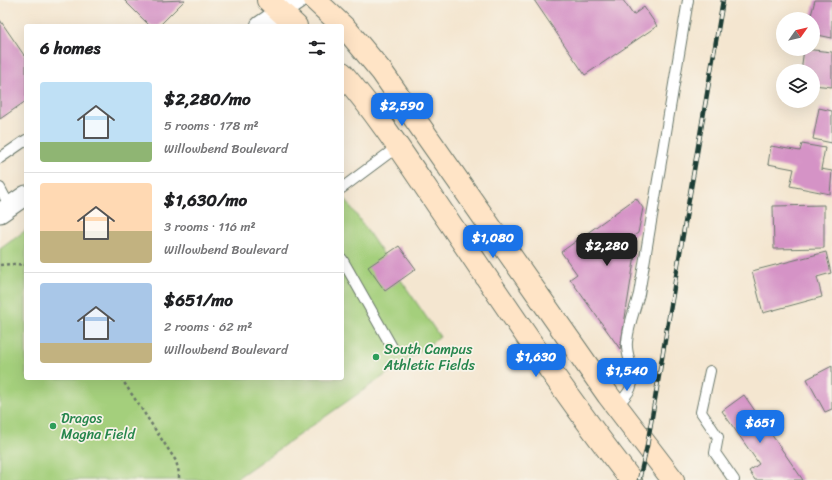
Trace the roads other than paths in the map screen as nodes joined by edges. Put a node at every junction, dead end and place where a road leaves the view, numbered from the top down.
1 (314, 0) edge
2 (688, 0) edge
3 (282, 4) edge
4 (262, 24) edge
5 (295, 24) edge
6 (340, 24) edge
7 (344, 27) edge
8 (344, 75) edge
9 (404, 104) junction
10 (379, 122) junction
11 (24, 141) edge
12 (397, 147) junction
13 (0, 158) edge
14 (344, 187) edge
15 (0, 188) edge
16 (24, 197) edge
17 (5, 210) edge
18 (497, 236) junction
19 (471, 254) junction
20 (344, 263) edge
21 (392, 347) dead end
22 (710, 371) dead end
23 (616, 406) junction
24 (631, 480) edge
25 (673, 480) edge
26 (734, 480) edge

1 - 6 main road
2 - 23 lane
3 - 4 street
3 - 5 main road
7 - 9 main road
8 - 10 main road
9 - 10 main road
9 - 18 main road
10 - 12 main road
11 - 13 lane
12 - 14 lane
12 - 19 main road
15 - 17 lane
16 - 17 street
18 - 19 main road
18 - 23 main road
19 - 24 main road
20 - 21 lane
22 - 26 lane
23 - 25 main road

